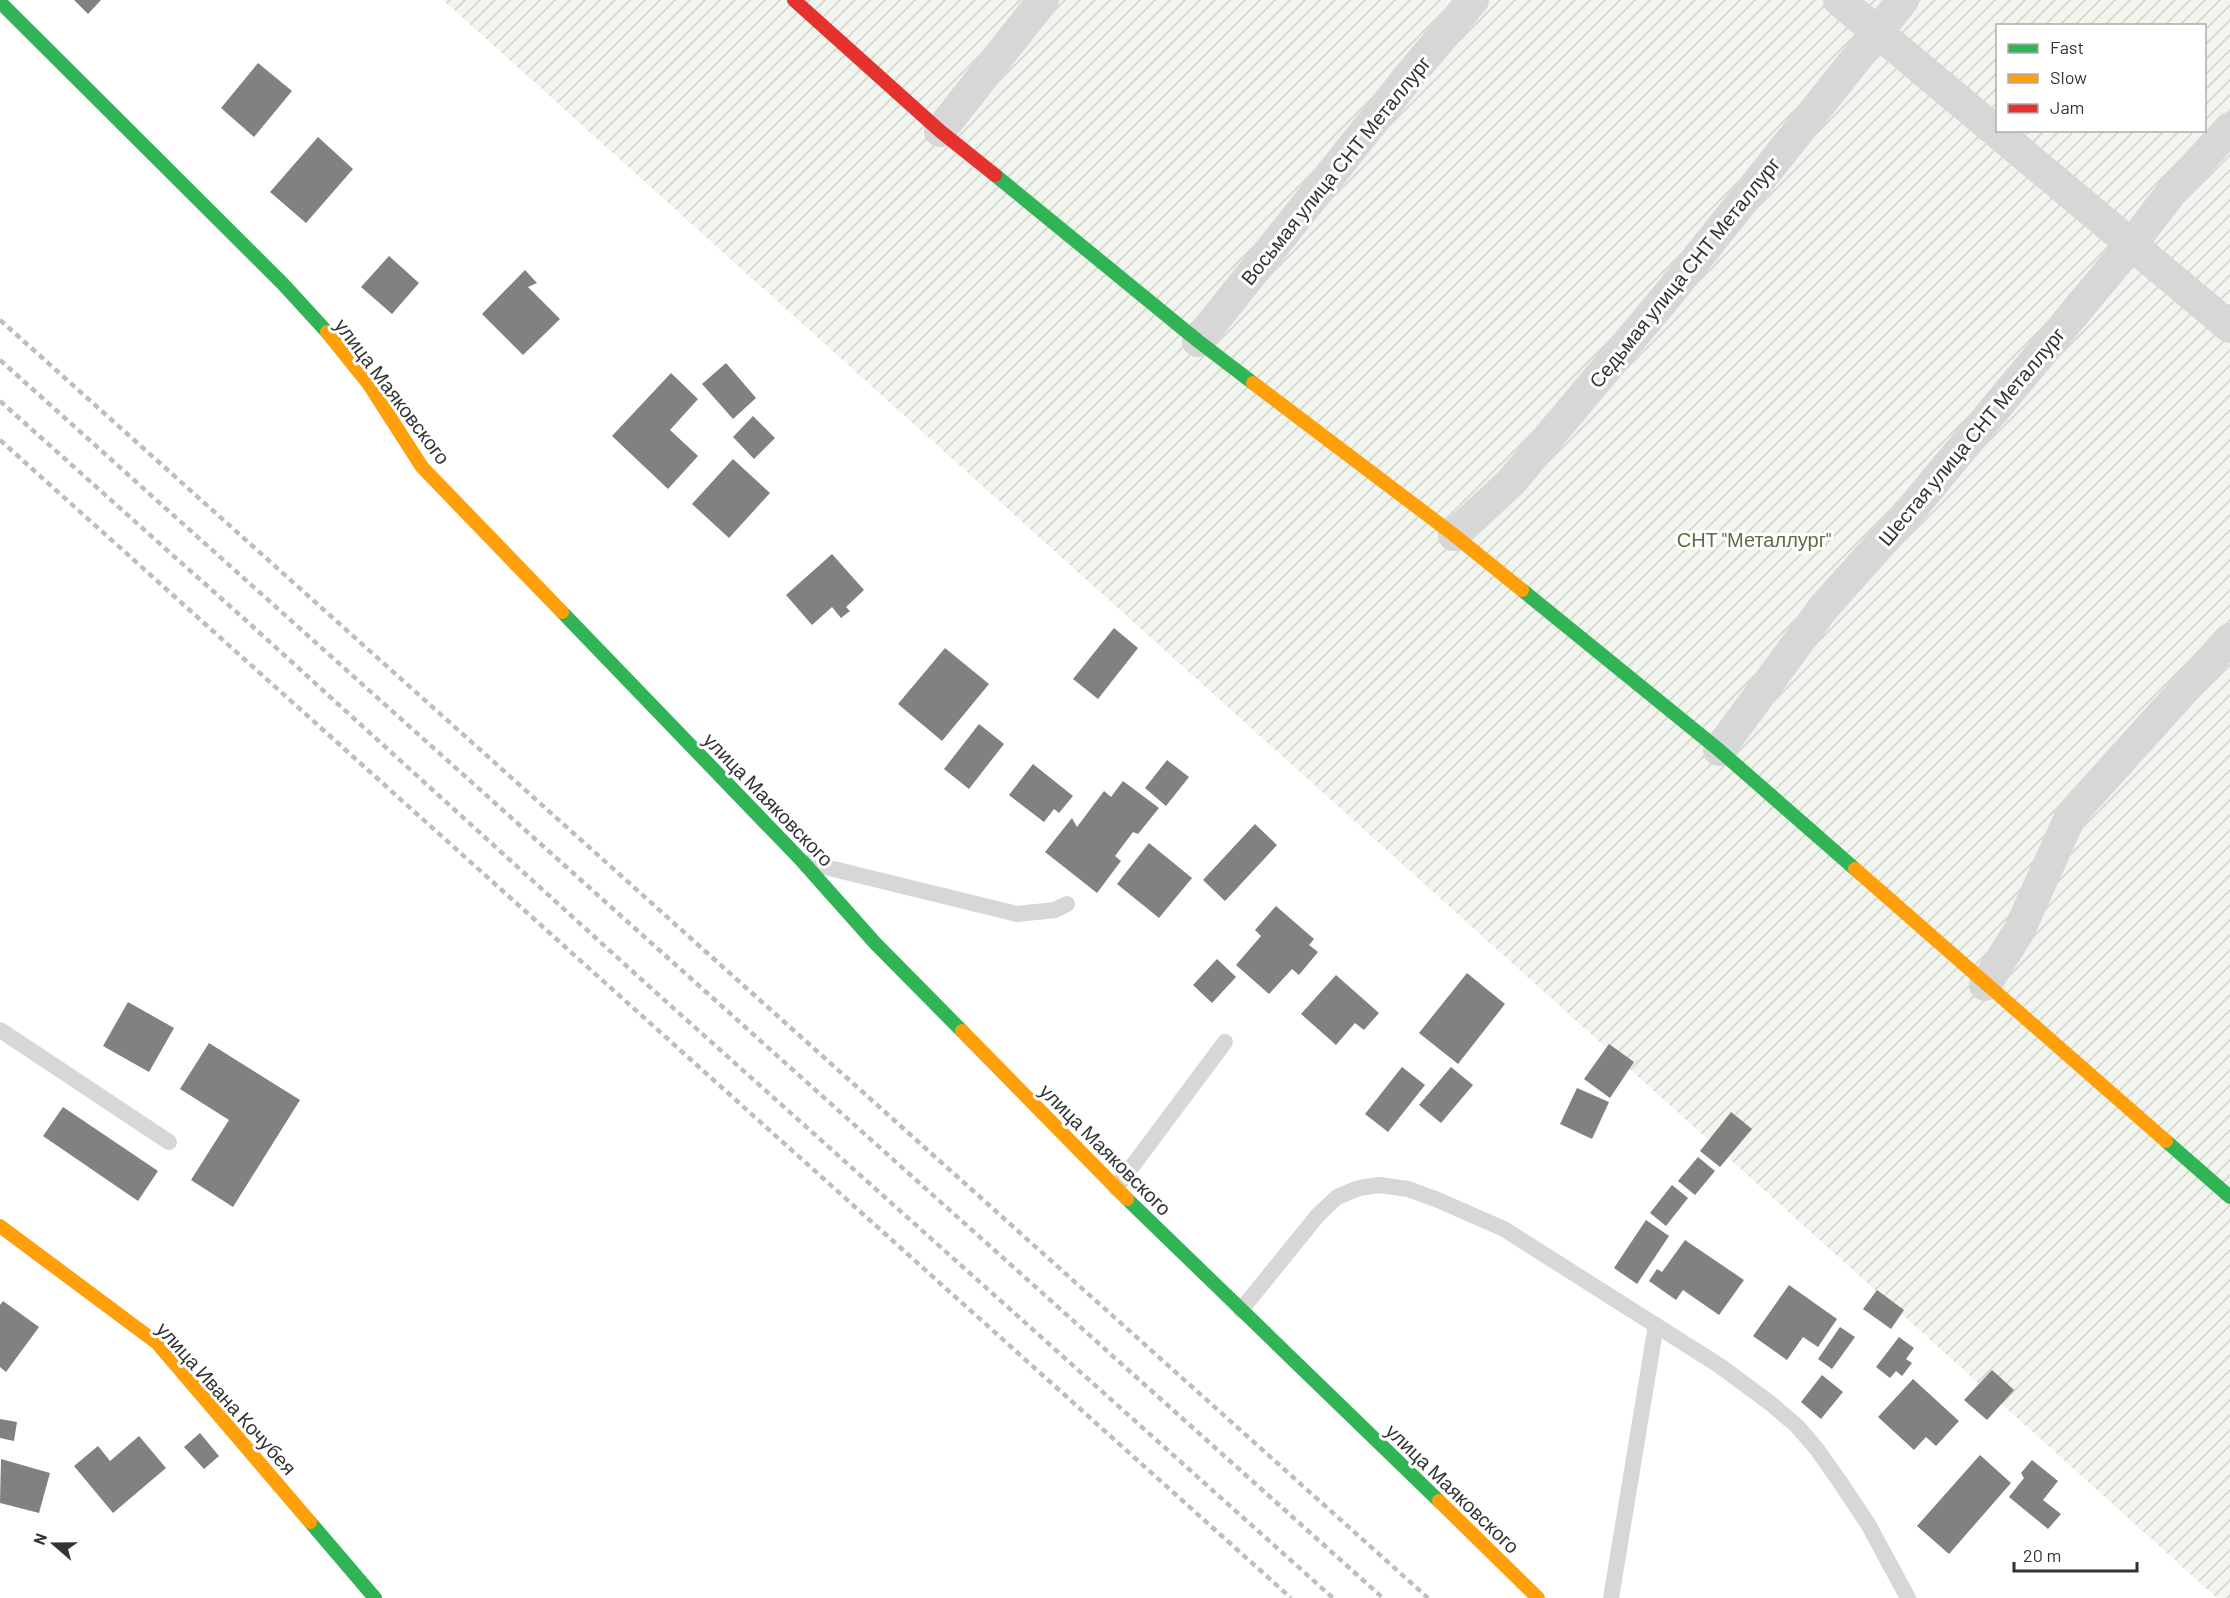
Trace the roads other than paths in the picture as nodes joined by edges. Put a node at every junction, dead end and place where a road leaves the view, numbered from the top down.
1 (794, 0) edge
2 (1043, 0) edge
3 (1473, 0) edge
4 (1839, 0) edge
5 (1903, 0) edge
6 (0, 2) edge
7 (1878, 32) junction
8 (2230, 128) edge
9 (940, 131) junction
10 (1996, 131) edge
11 (1997, 132) edge
12 (2131, 245) junction
13 (2230, 327) edge
14 (1198, 341) junction
15 (1454, 535) junction
16 (2230, 639) edge
17 (1719, 750) junction
18 (802, 861) junction
19 (1067, 904) dead end
20 (1985, 985) junction
21 (1, 1035) edge
22 (1225, 1042) dead end
23 (169, 1142) dead end
24 (2225, 1183) edge
25 (1116, 1188) junction
26 (0, 1226) edge
27 (1241, 1310) junction
28 (1656, 1325) junction
29 (375, 1598) edge
30 (1538, 1598) edge
31 (1611, 1598) edge
32 (1908, 1598) edge

1 - 9 street
2 - 9 street
3 - 14 street, Восьмая улица СНТ Металлург
4 - 7 street
5 - 7 street, Седьмая улица СНТ Металлург
6 - 18 street, улица Маяковского
7 - 10 street
7 - 15 street, Седьмая улица СНТ Металлург
8 - 12 street, Шестая улица СНТ Металлург
9 - 14 street
11 - 12 street
12 - 13 street
12 - 17 street, Шестая улица СНТ Металлург
14 - 15 street
15 - 17 street
16 - 20 street
17 - 20 street
18 - 19 lane
18 - 25 street, улица Маяковского
20 - 24 street
21 - 23 lane
22 - 25 lane
25 - 27 street, улица Маяковского
26 - 29 street, улица Ивана Кочубея
27 - 28 lane
27 - 30 street, улица Маяковского
28 - 31 lane
28 - 32 lane

